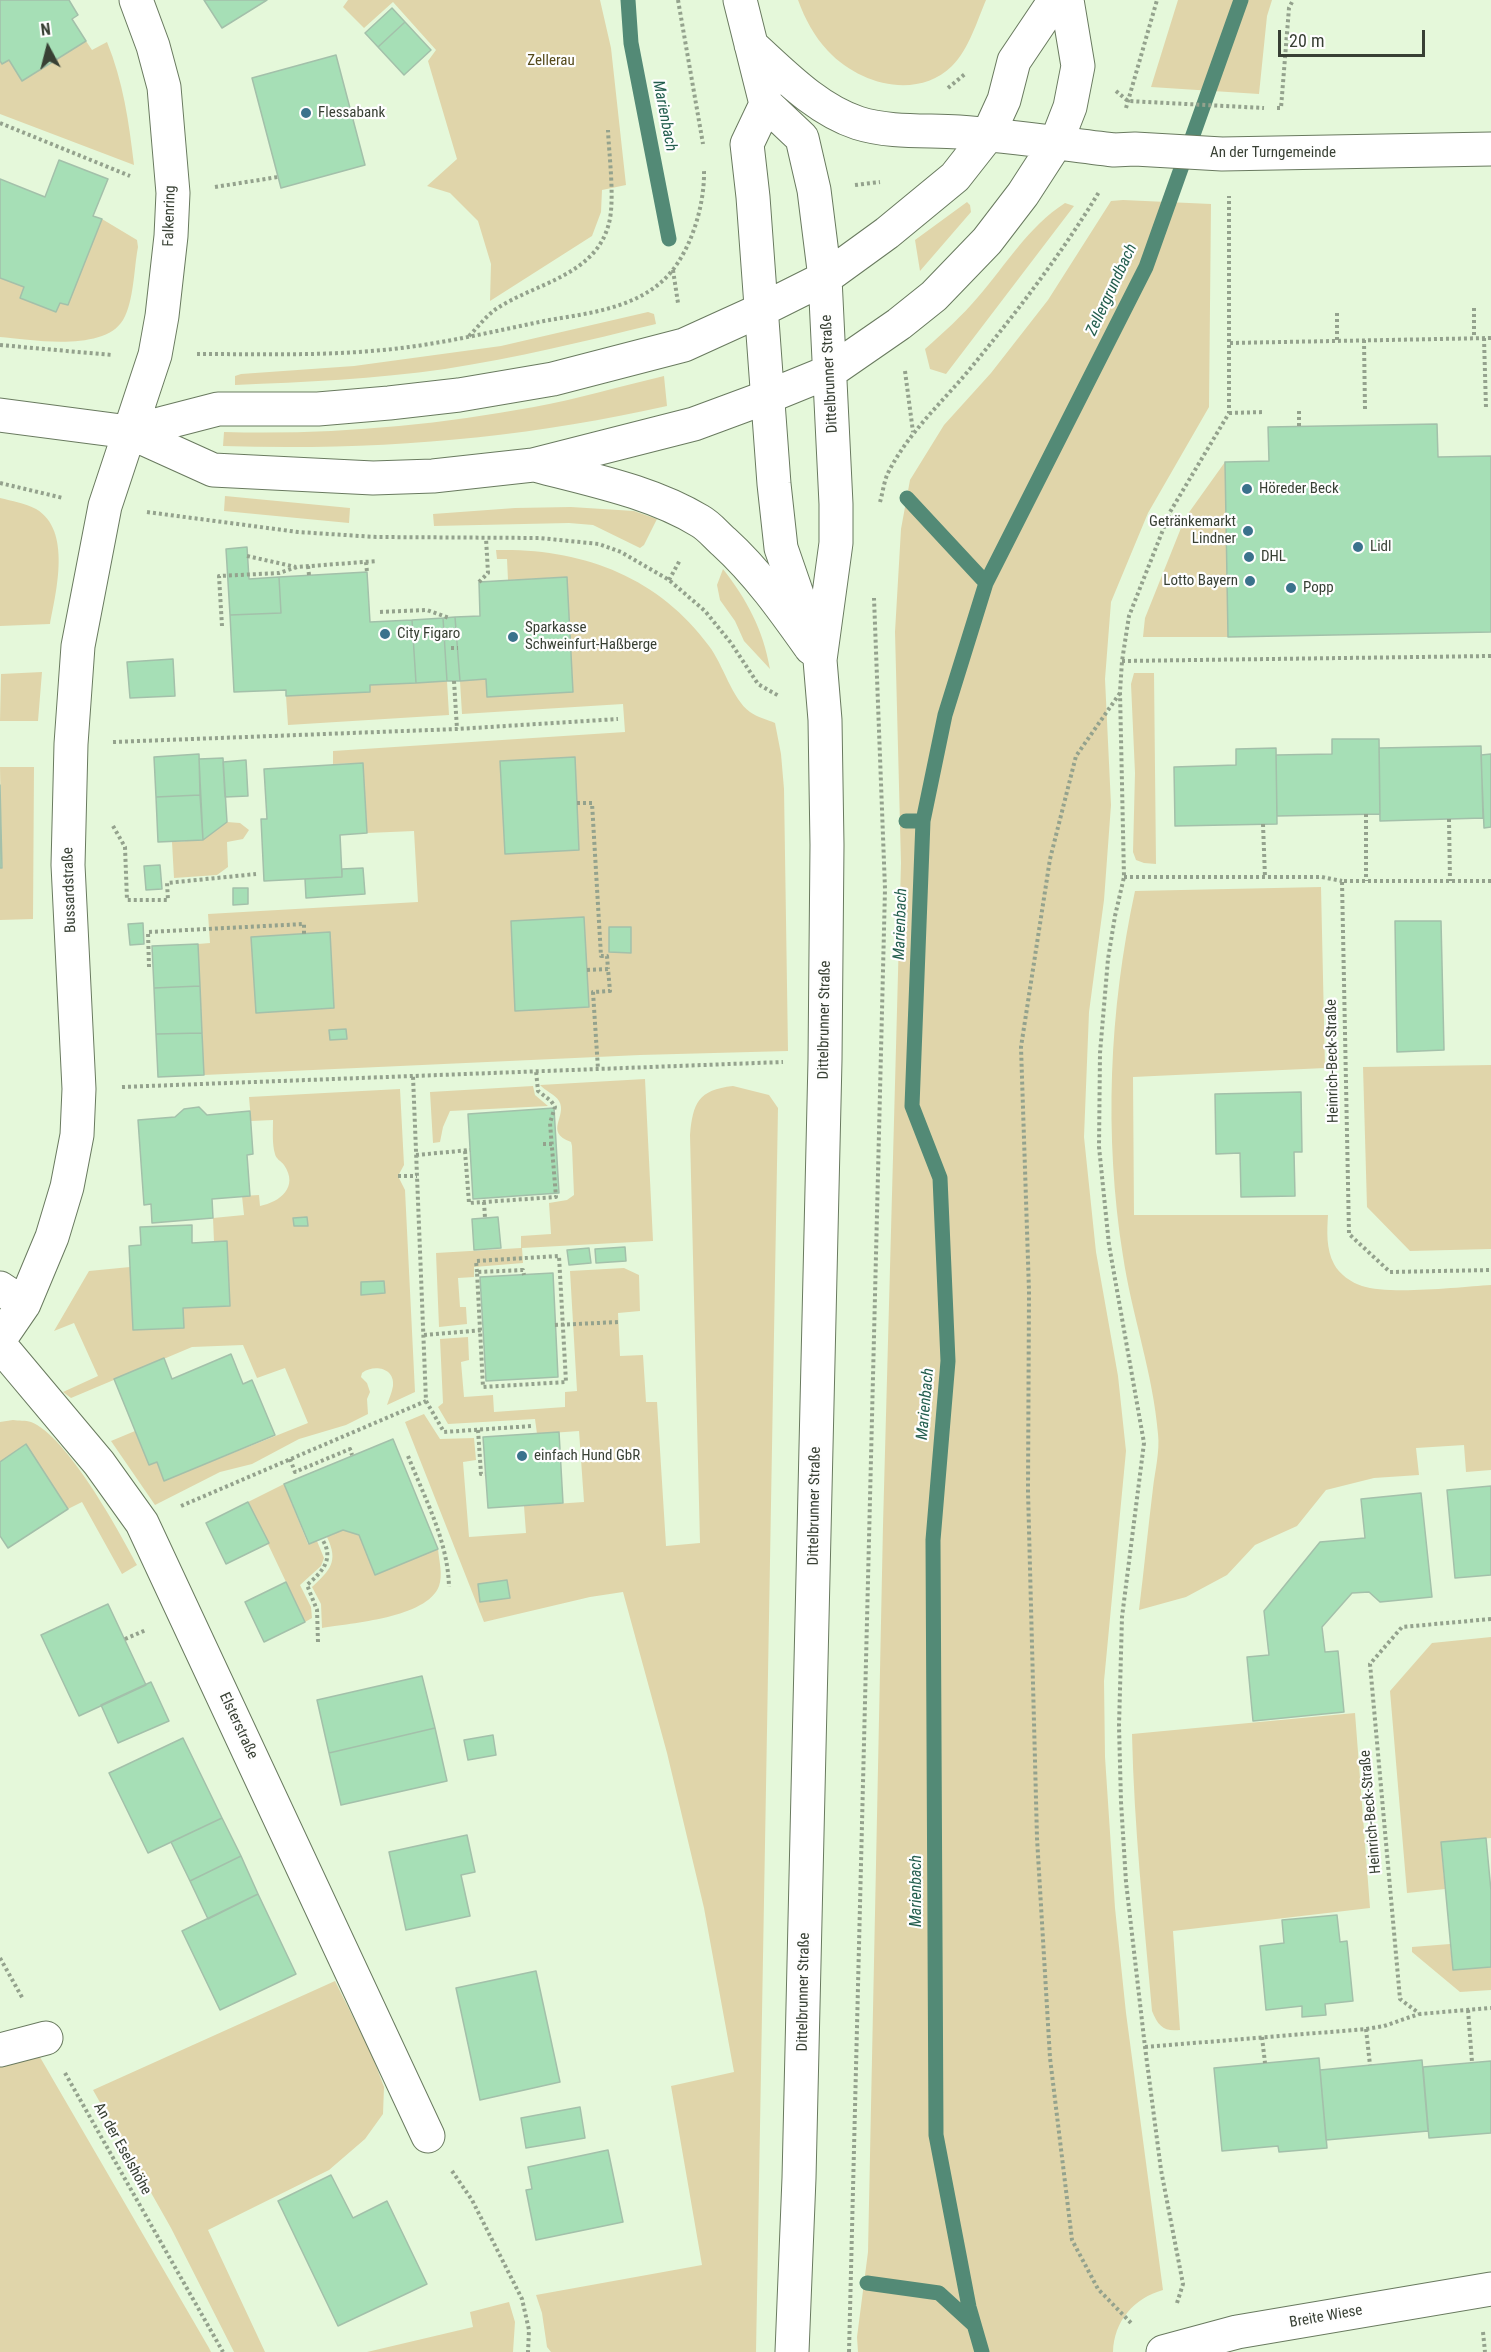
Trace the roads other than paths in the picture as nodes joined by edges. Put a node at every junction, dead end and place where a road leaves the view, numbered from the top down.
1 (136, 0) edge
2 (740, 0) edge
3 (1055, 0) edge
4 (1067, 0) edge
5 (751, 45) junction
6 (766, 104) junction
7 (988, 135) junction
8 (1056, 143) junction
9 (1491, 149) edge
10 (825, 279) junction
11 (761, 310) junction
12 (831, 370) junction
13 (767, 397) junction
14 (0, 415) edge
15 (129, 432) junction
16 (533, 465) junction
17 (820, 660) junction
18 (12, 1296) edge
19 (0, 1339) edge
20 (0, 1345) edge
21 (46, 2038) road end
22 (0, 2050) edge
23 (428, 2136) dead end
24 (1491, 2289) edge
25 (792, 2352) edge
26 (1163, 2352) edge

1 - 15 street, Falkenring
2 - 5 street
3 - 7 street
4 - 8 street
5 - 6 street
5 - 7 street, An der Turngemeinde
6 - 10 street, Dittelbrunner Straße
6 - 11 street, Dittelbrunner Straße
7 - 8 street, An der Turngemeinde
7 - 10 street
8 - 9 street, An der Turngemeinde
8 - 12 street
10 - 11 street
10 - 12 street, Dittelbrunner Straße
11 - 13 street, Dittelbrunner Straße
11 - 15 street
12 - 13 street
12 - 17 street, Dittelbrunner Straße
13 - 16 street
13 - 17 street, Dittelbrunner Straße
14 - 15 street
15 - 16 street
15 - 18 street, Bussardstraße
16 - 17 street
17 - 25 street, Dittelbrunner Straße
18 - 19 street, Bussardstraße
20 - 23 street, Elsterstraße
21 - 22 street
24 - 26 street, Breite Wiese

